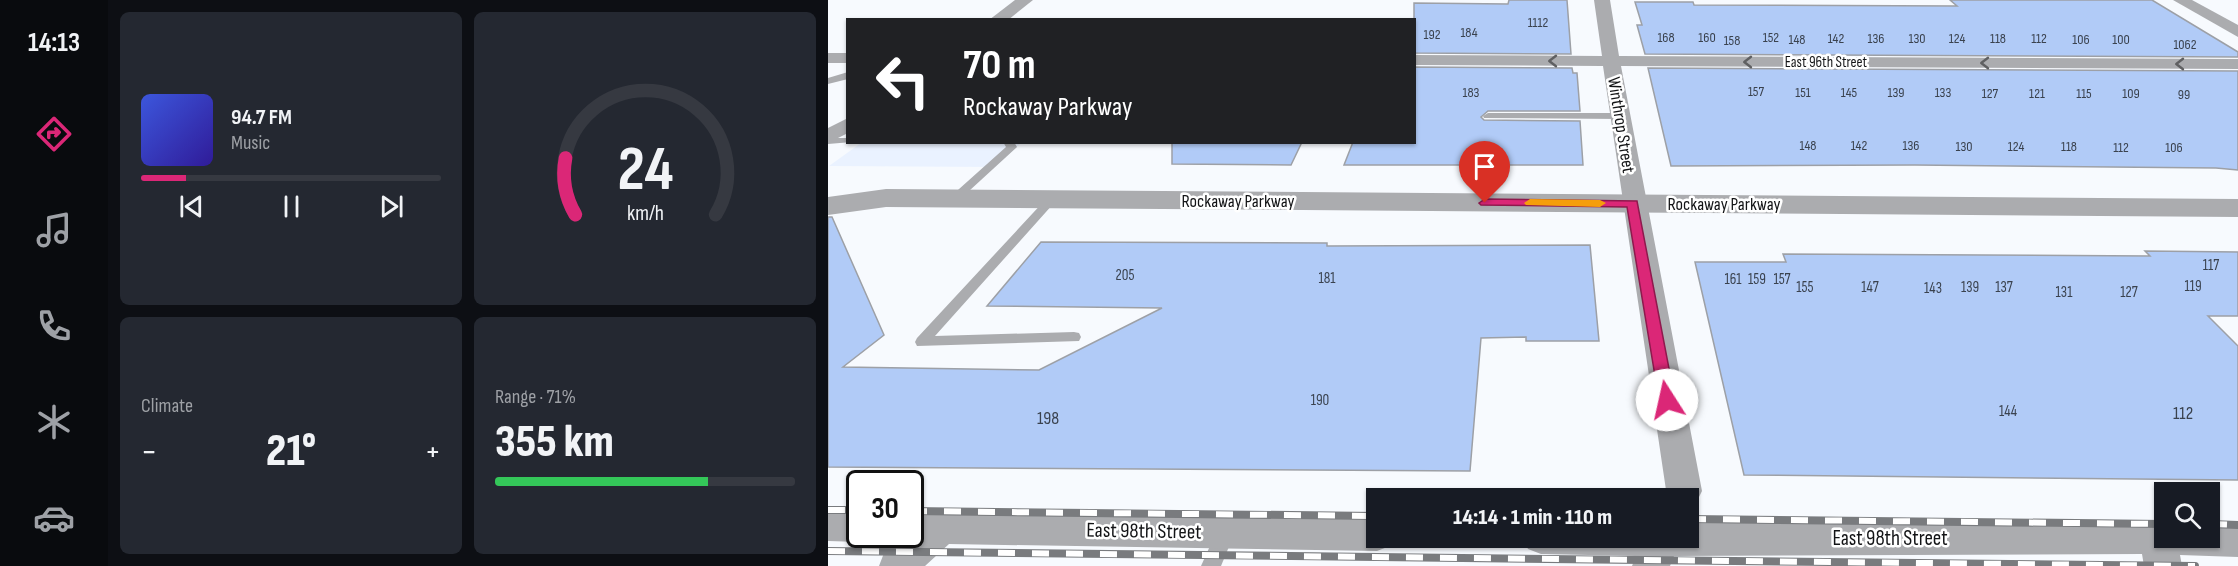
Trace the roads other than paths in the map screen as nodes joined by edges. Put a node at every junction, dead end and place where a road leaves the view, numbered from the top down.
1 (1024, 0) edge
2 (1602, 0) edge
3 (2181, 0) edge
4 (1000, 18) edge
5 (2238, 32) edge
6 (828, 58) edge
7 (846, 58) edge
8 (1416, 60) edge
9 (1611, 62) junction
10 (2238, 64) edge
11 (846, 76) edge
12 (828, 81) edge
13 (1488, 116) dead end
14 (1622, 116) junction
15 (846, 125) edge
16 (828, 139) edge
17 (846, 141) edge
18 (1010, 144) edge
19 (828, 186) edge
20 (886, 198) junction
21 (953, 200) junction
22 (1050, 201) junction
23 (1633, 203) junction
24 (828, 206) edge
25 (2238, 208) edge
26 (1074, 337) dead end
27 (1683, 488) edge
28 (828, 525) edge
29 (846, 526) edge
30 (925, 528) edge
31 (1226, 532) junction
32 (1366, 534) edge
33 (2238, 540) edge
34 (1699, 547) edge
35 (2160, 551) edge
36 (898, 566) edge
37 (1211, 566) edge

1 - 4 street
2 - 9 street, Winthrop Street
3 - 5 street
6 - 7 street
9 -> 8 street, East 96th Street
10 -> 9 street, East 96th Street
9 - 14 street, Winthrop Street
11 - 12 lane
13 - 14 lane
14 - 23 street, Winthrop Street
15 - 16 street
16 - 17 lane
18 - 21 lane
19 - 20 street, Rockaway Parkway
20 - 21 street, Rockaway Parkway
20 - 24 street, Rockaway Parkway
21 - 22 street, Rockaway Parkway
22 - 23 street, Rockaway Parkway
22 - 26 lane
23 - 25 street, Rockaway Parkway
23 - 27 street, Winthrop Street
28 - 29 street
30 - 31 street, East 98th Street
30 - 36 street
31 - 32 street, East 98th Street
31 - 37 lane
33 - 35 street, East 98th Street
34 - 35 street, East 98th Street

